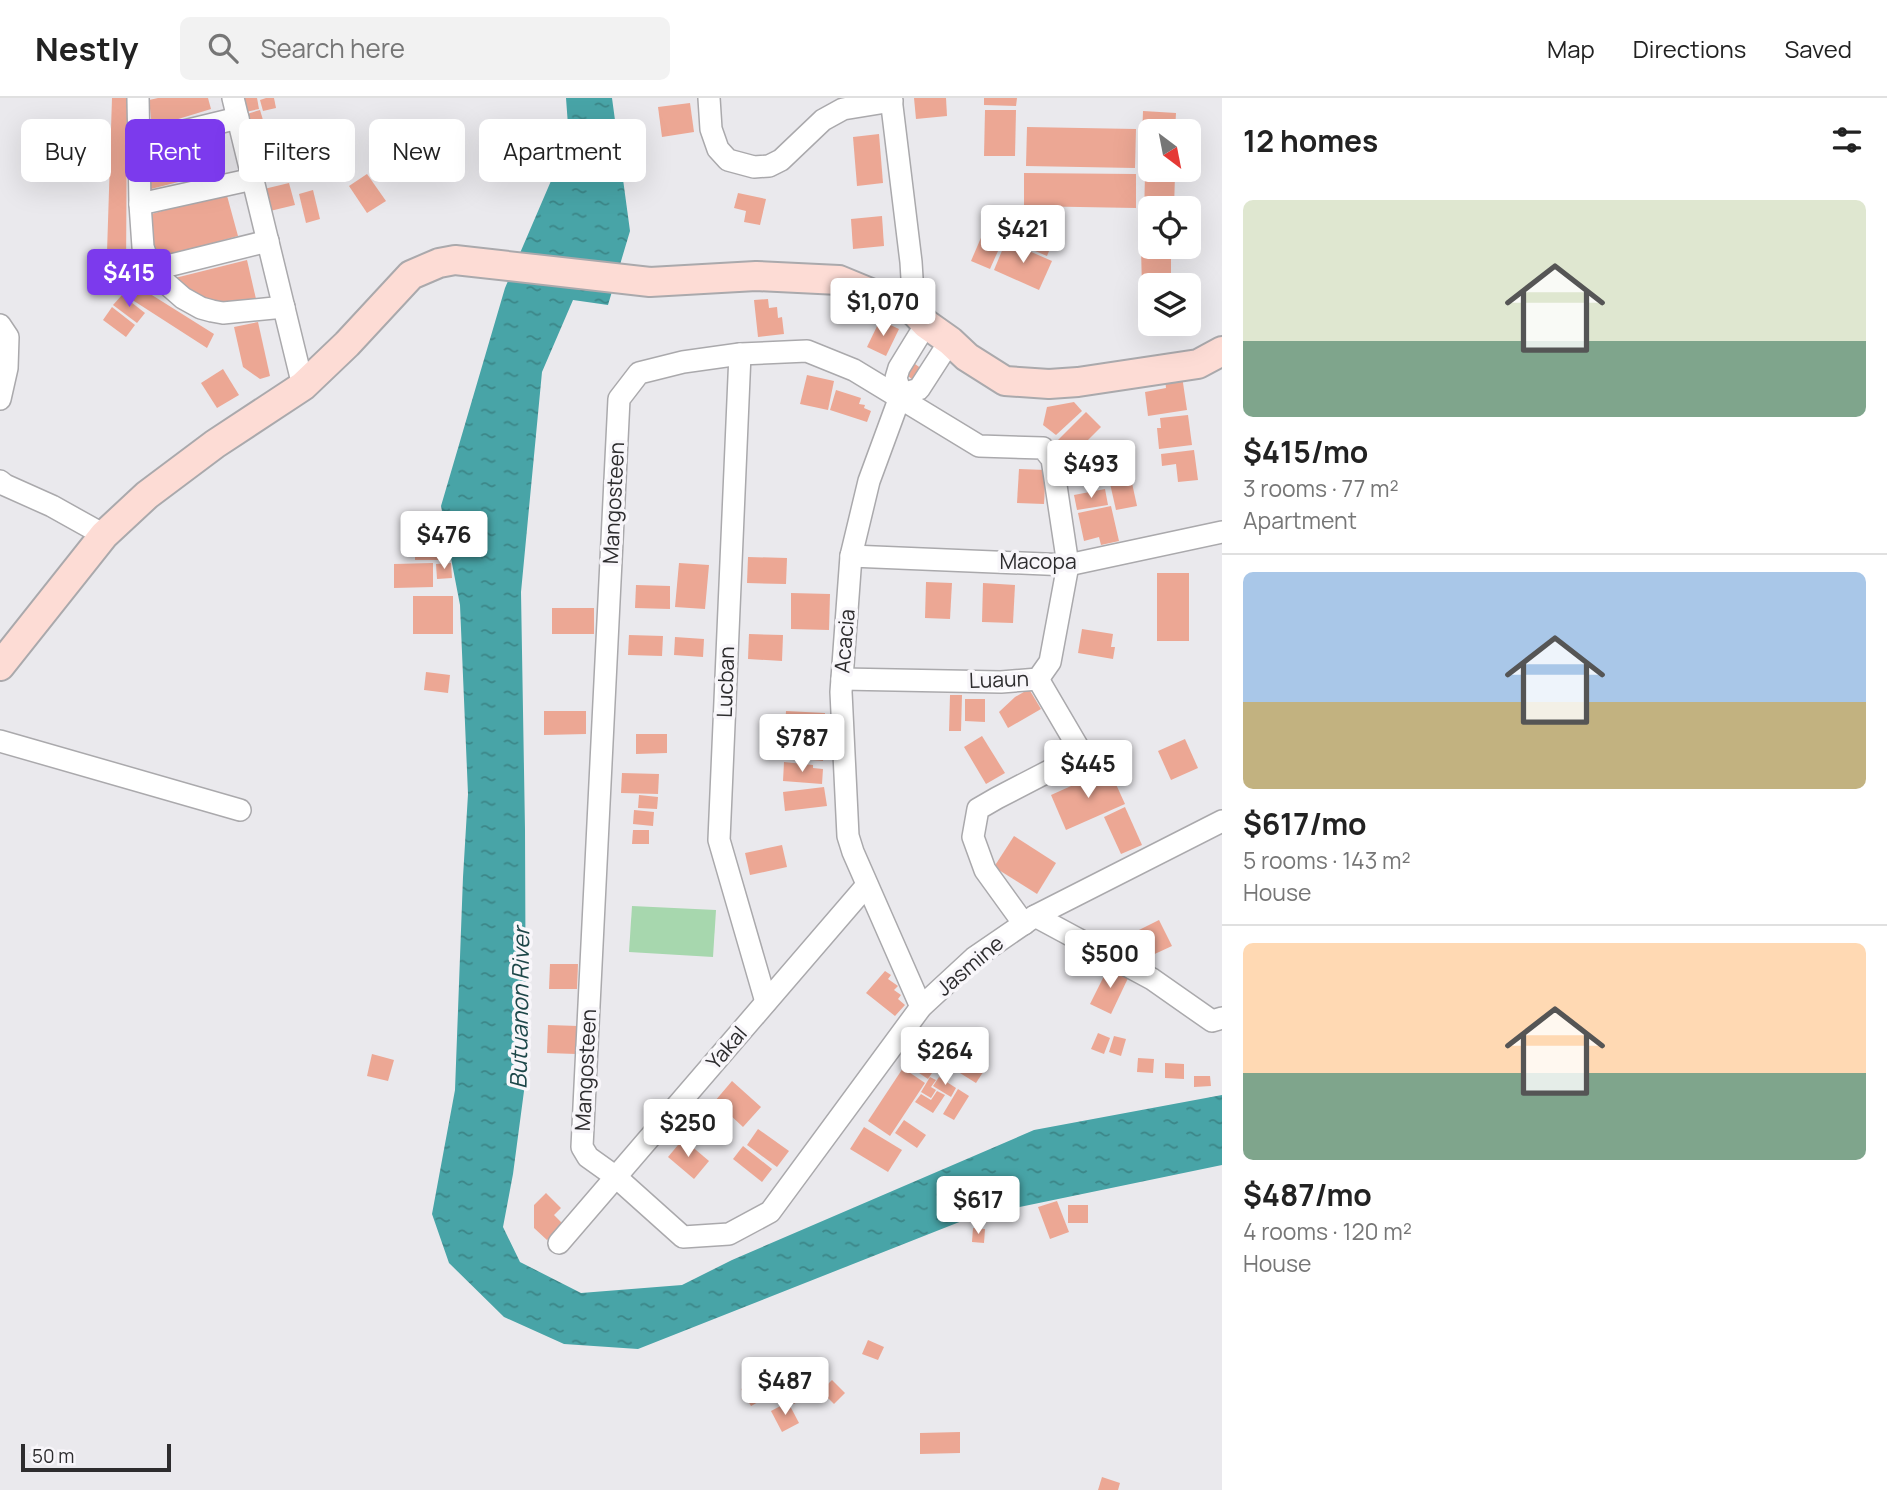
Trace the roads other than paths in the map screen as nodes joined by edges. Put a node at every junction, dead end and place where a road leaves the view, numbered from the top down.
1 (138, 98) edge
2 (709, 98) edge
3 (891, 100) edge
4 (235, 108) edge
5 (138, 119) edge
6 (204, 119) edge
7 (140, 182) edge
8 (239, 182) edge
9 (254, 182) edge
10 (140, 204) junction
11 (268, 241) junction
12 (151, 270) junction
13 (284, 307) junction
14 (920, 318) junction
15 (0, 325) edge
16 (950, 341) junction
17 (1222, 351) edge
18 (740, 354) junction
19 (303, 386) junction
20 (901, 396) junction
21 (0, 399) edge
22 (0, 481) edge
23 (1222, 532) edge
24 (104, 535) junction
25 (851, 556) junction
26 (1068, 565) junction
27 (0, 666) edge
28 (842, 679) junction
29 (1038, 680) junction
30 (0, 741) edge
31 (240, 810) dead end
32 (1222, 821) edge
33 (867, 885) junction
34 (1029, 920) junction
35 (766, 1002) junction
36 (921, 1007) junction
37 (1222, 1018) edge
38 (616, 1177) junction
39 (559, 1243) dead end

1 - 5 street
2 - 3 street
3 - 14 street
4 - 6 street
7 - 10 street
8 - 10 street
9 - 11 street
10 - 12 street
11 - 12 street
11 - 13 street
12 - 13 street
13 - 19 street
14 - 16 street
14 - 19 street
14 - 20 street, Acacia
15 - 21 street
16 - 17 street
16 - 20 street
18 - 20 street, Mangosteen
18 - 35 street, Lucban
18 - 38 street, Mangosteen
19 - 24 street
20 - 25 street, Acacia
20 - 26 street, Mangosteen
22 - 24 street
23 - 26 street, Macopa
24 - 27 street
25 - 26 street, Macopa
25 - 28 street, Acacia
26 - 29 street, Luaun
28 - 29 street, Luaun
28 - 33 street, Acacia
29 - 34 street
30 - 31 street
32 - 34 street, Jasmine
33 - 35 street, Yakal
33 - 36 street, Acacia
34 - 36 street, Jasmine
34 - 37 street
35 - 38 street, Yakal
36 - 38 street, Jasmine
38 - 39 street, Yakal

